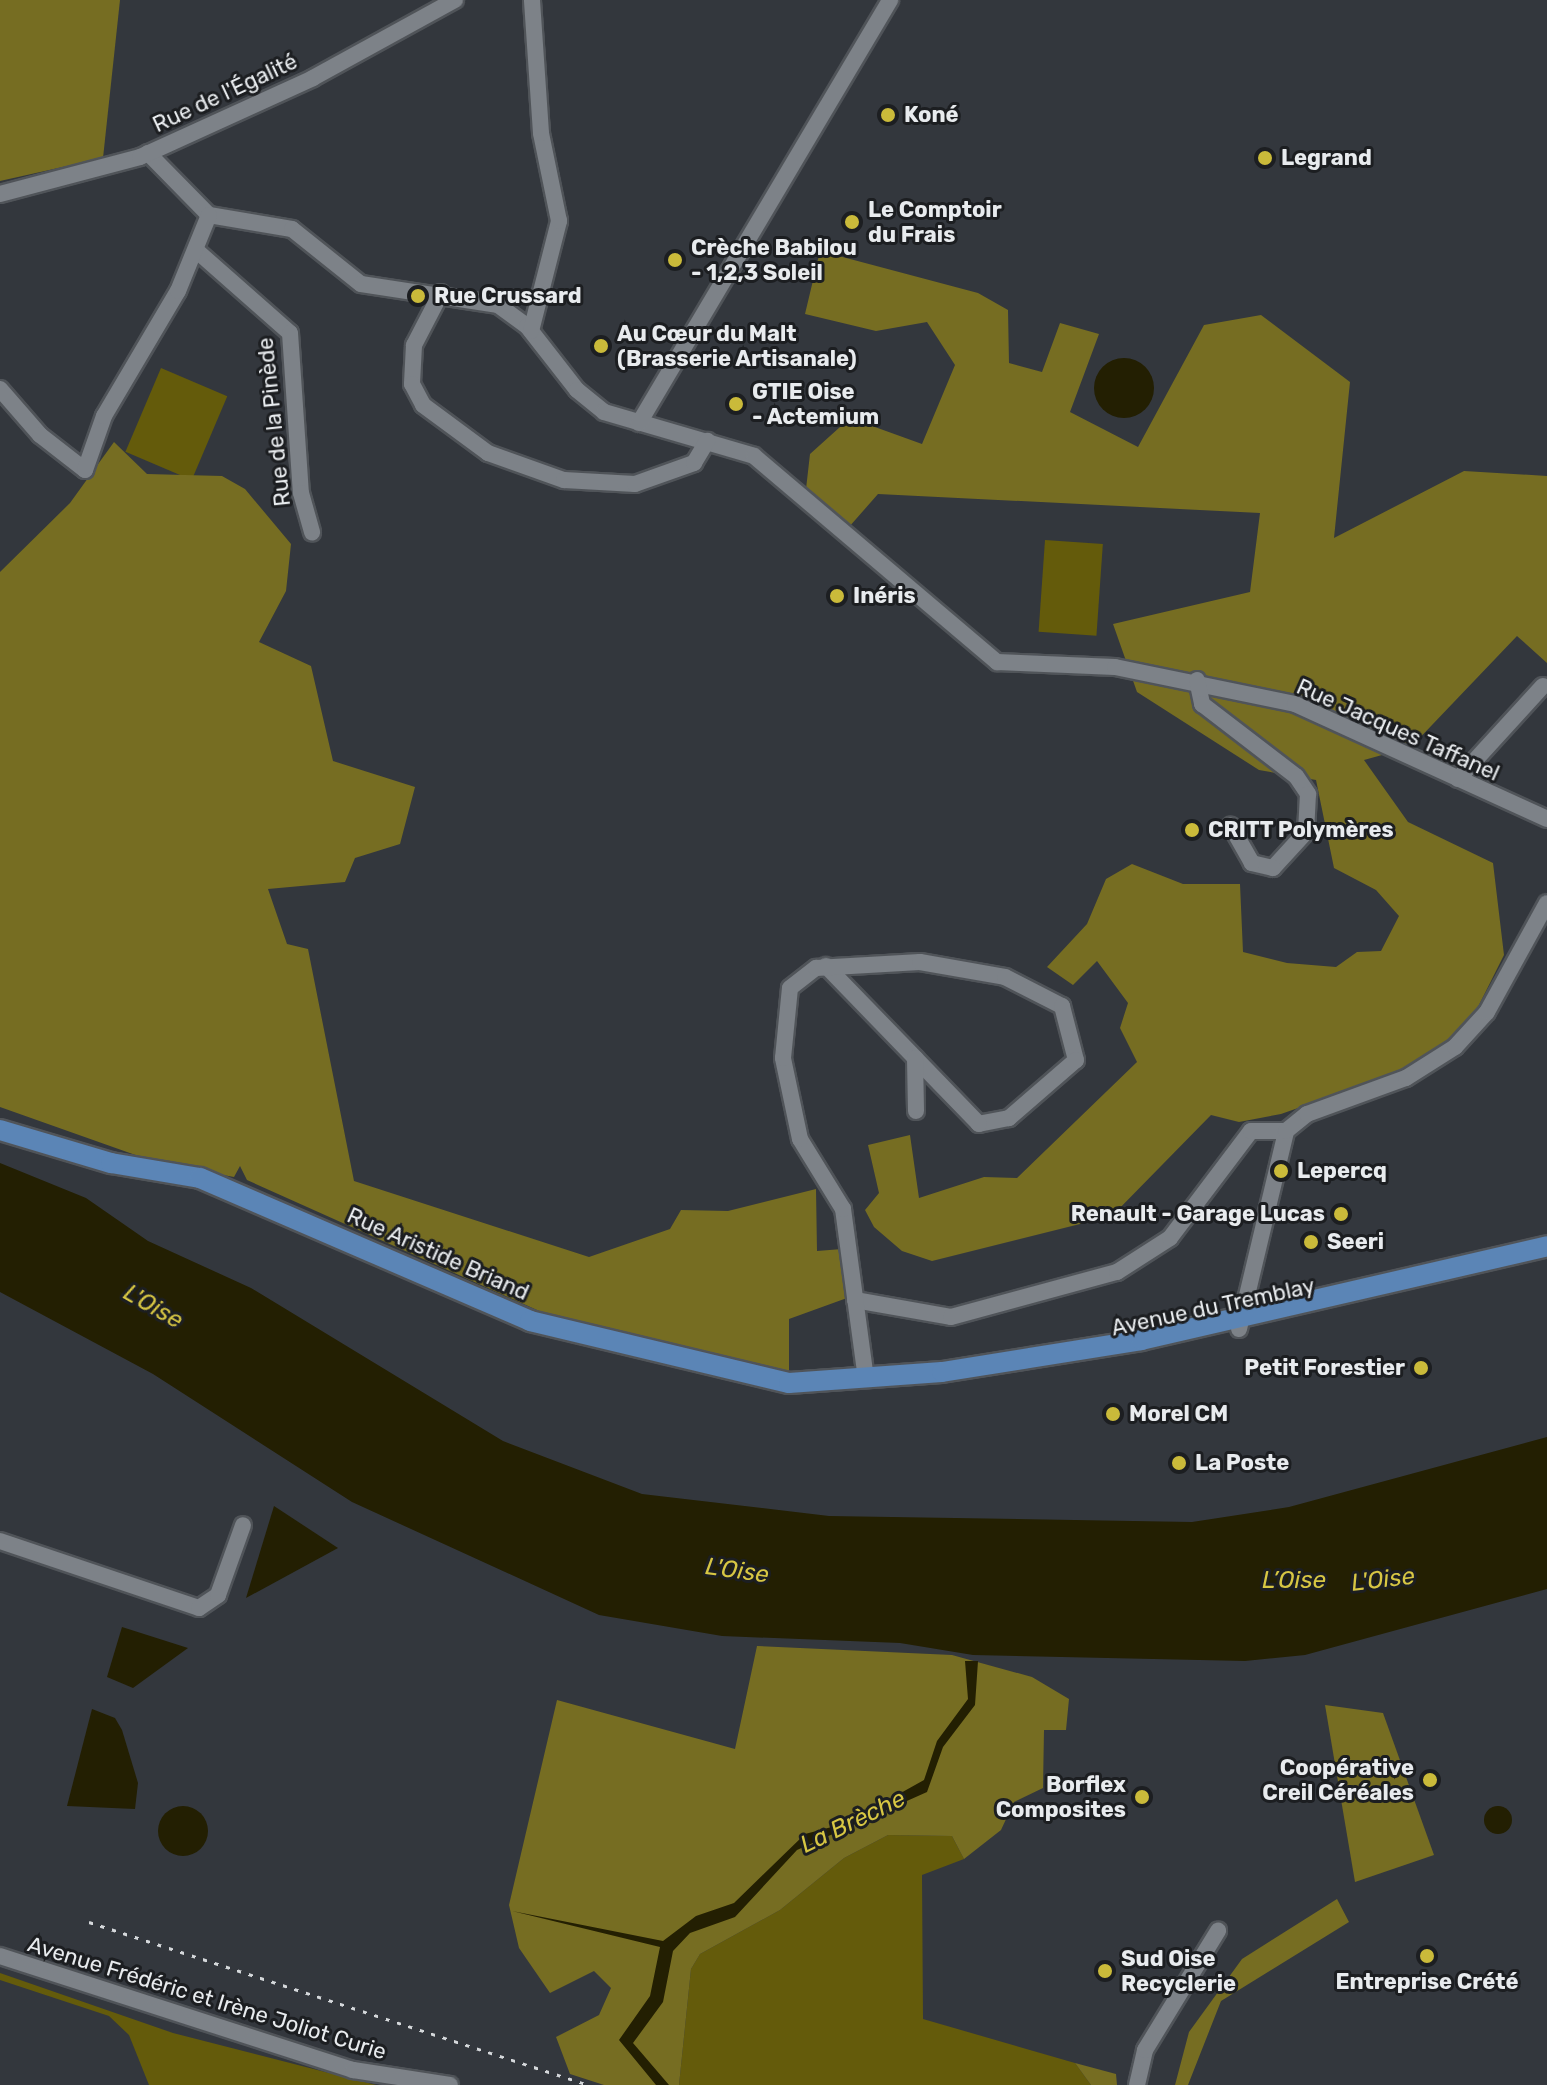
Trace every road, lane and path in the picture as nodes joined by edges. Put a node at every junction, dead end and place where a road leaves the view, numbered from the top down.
1 (455, 0) edge
2 (532, 0) edge
3 (890, 0) edge
4 (148, 153) junction
5 (0, 194) edge
6 (209, 215) junction
7 (197, 251) junction
8 (441, 293) junction
9 (531, 331) junction
10 (0, 389) edge
11 (639, 423) junction
12 (707, 441) junction
13 (312, 532) dead end
14 (1197, 680) junction
15 (1543, 686) dead end
16 (1458, 779) junction
17 (1547, 819) edge
18 (1231, 826) dead end
19 (1547, 903) edge
20 (826, 966) junction
21 (915, 1058) junction
22 (916, 1111) dead end
23 (0, 1130) edge
24 (1286, 1131) junction
25 (1547, 1246) edge
26 (855, 1300) junction
27 (1249, 1317) junction
28 (866, 1379) junction
29 (243, 1525) dead end
30 (0, 1541) edge
31 (1218, 1931) dead end
32 (0, 1956) edge
33 (450, 2085) edge
34 (1137, 2085) edge

1 - 4 street, Rue de l'Égalité
2 - 9 street
3 - 11 street
4 - 5 street, Rue de l'Égalité
4 - 6 street
6 - 7 street
6 - 8 street
7 - 10 street
7 - 13 street, Rue de la Pinède
8 - 9 street
8 - 12 street
9 - 11 street
11 - 12 street
12 - 14 street, Rue Jacques Taffanel
14 - 16 street, Rue Jacques Taffanel
14 - 18 street
15 - 16 street
16 - 17 street, Rue Jacques Taffanel
19 - 24 street
20 - 21 street
20 - 21 street
20 - 26 street
21 - 22 street
23 - 28 main road, Rue Aristide Briand
24 - 26 street
24 - 27 street
25 - 27 main road, Avenue du Tremblay
26 - 28 street
27 - 28 main road, Avenue du Tremblay
29 - 30 street
31 - 34 street
32 - 33 street, Avenue Frédéric et Irène Joliot Curie

